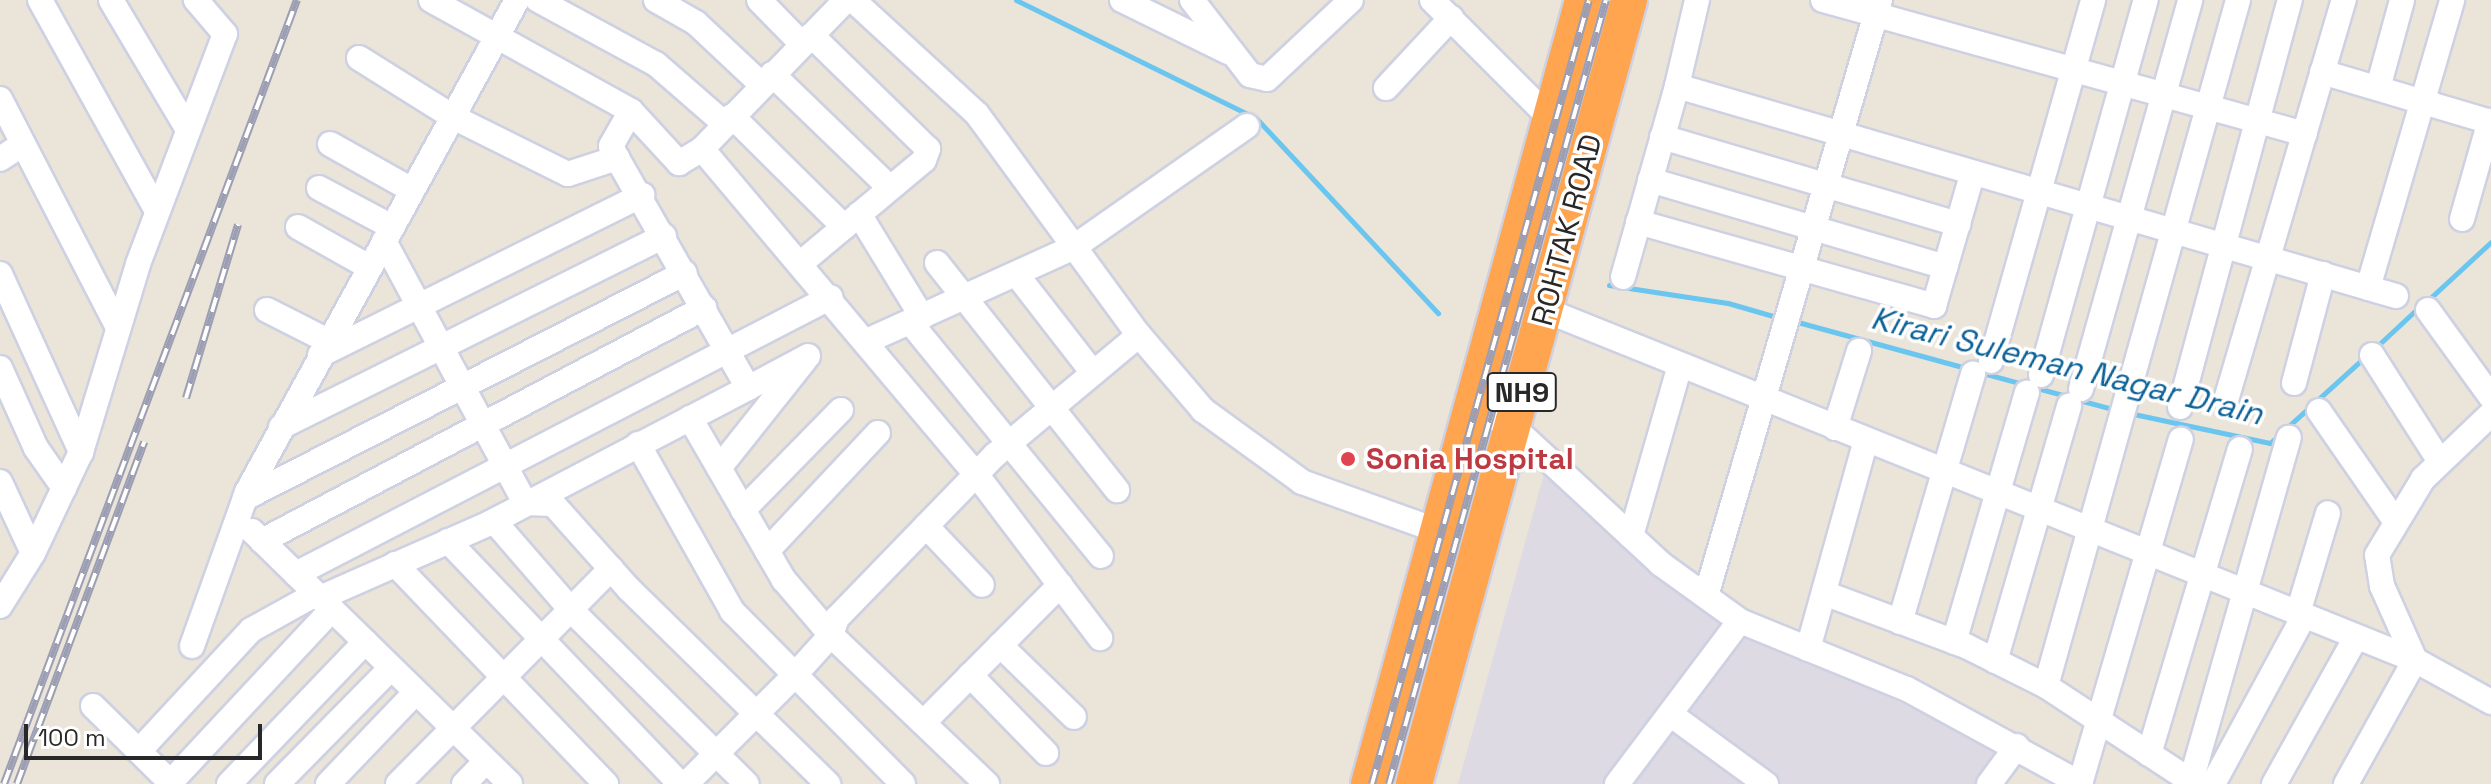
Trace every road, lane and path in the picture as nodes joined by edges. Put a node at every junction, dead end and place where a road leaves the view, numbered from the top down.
1 (40, 0) edge
2 (111, 0) edge
3 (196, 0) edge
4 (431, 0) edge
5 (517, 0) edge
6 (538, 0) edge
7 (656, 0) edge
8 (759, 0) edge
9 (846, 0) edge
10 (1122, 0) edge
11 (1192, 0) edge
12 (1351, 0) edge
13 (1432, 0) edge
14 (1583, 0) edge
15 (1629, 0) edge
16 (1697, 0) edge
17 (1823, 0) edge
18 (2093, 0) edge
19 (2146, 0) edge
20 (2190, 0) edge
21 (2238, 0) edge
22 (2290, 0) edge
23 (2344, 0) edge
24 (2402, 0) edge
25 (2452, 0) edge
26 (1878, 7) edge
27 (1451, 18) junction
28 (497, 36) junction
29 (806, 39) junction
30 (1236, 56) junction
31 (359, 58) dead end
32 (2073, 70) junction
33 (2322, 72) junction
34 (767, 80) junction
35 (2122, 83) junction
36 (1677, 86) junction
37 (1386, 88) dead end
38 (2378, 88) junction
39 (2163, 95) junction
40 (0, 99) edge
41 (2423, 100) junction
42 (2208, 107) junction
43 (631, 111) junction
44 (453, 117) junction
45 (729, 120) junction
46 (1552, 120) junction
47 (2256, 120) junction
48 (2490, 122) edge
49 (1247, 126) dead end
50 (187, 128) junction
51 (2305, 134) junction
52 (1841, 136) junction
53 (1662, 137) junction
54 (23, 144) junction
55 (330, 144) dead end
56 (702, 149) junction
57 (617, 158) junction
58 (0, 159) edge
59 (1972, 175) junction
60 (1650, 180) junction
61 (1826, 186) junction
62 (319, 188) dead end
63 (890, 188) junction
64 (412, 190) junction
65 (642, 195) junction
66 (2037, 195) junction
67 (2088, 208) junction
68 (157, 211) junction
69 (2129, 218) junction
70 (2462, 219) dead end
71 (852, 221) junction
72 (1638, 222) junction
73 (1958, 224) junction
74 (298, 227) dead end
75 (1813, 229) junction
76 (2174, 231) junction
77 (388, 234) junction
78 (664, 236) junction
79 (2221, 245) junction
80 (1074, 247) junction
81 (2269, 258) junction
82 (801, 263) junction
83 (937, 263) dead end
84 (369, 267) junction
85 (1945, 267) junction
86 (1802, 268) junction
87 (685, 273) junction
88 (0, 274) edge
89 (2323, 274) junction
90 (1017, 275) junction
91 (1623, 277) dead end
92 (2368, 288) junction
93 (2396, 296) dead end
94 (831, 297) junction
95 (964, 300) junction
96 (420, 308) junction
97 (704, 308) junction
98 (267, 310) dead end
99 (1545, 310) junction
100 (2428, 310) dead end
101 (916, 320) junction
102 (117, 326) junction
103 (1139, 335) junction
104 (867, 341) junction
105 (324, 348) junction
106 (726, 348) junction
107 (442, 349) junction
108 (1859, 351) dead end
109 (2372, 355) dead end
110 (1680, 365) junction
111 (0, 368) edge
112 (1093, 373) junction
113 (2294, 383) dead end
114 (462, 385) junction
115 (748, 388) junction
116 (2491, 397) edge
117 (1764, 399) junction
118 (2226, 400) dead end
119 (1052, 407) junction
120 (2180, 407) dead end
121 (1473, 408) junction
122 (841, 410) dead end
123 (2319, 411) dead end
124 (2491, 414) edge
125 (690, 418) junction
126 (483, 425) junction
127 (1512, 426) junction
128 (281, 427) junction
129 (1835, 428) junction
130 (878, 433) dead end
131 (2289, 438) dead end
132 (2181, 439) dead end
133 (1866, 440) junction
134 (1009, 443) junction
135 (638, 444) junction
136 (2240, 449) dead end
137 (81, 452) junction
138 (2439, 460) junction
139 (504, 463) junction
140 (719, 468) junction
141 (1944, 471) junction
142 (976, 474) junction
143 (0, 482) edge
144 (64, 488) junction
145 (1117, 490) dead end
146 (1995, 492) junction
147 (525, 503) junction
148 (242, 508) junction
149 (2039, 509) junction
150 (743, 510) junction
151 (2328, 513) dead end
152 (494, 521) junction
153 (2396, 522) junction
154 (926, 526) junction
155 (2091, 530) junction
156 (1439, 531) junction
157 (1631, 536) junction
158 (262, 541) junction
159 (448, 541) junction
160 (767, 551) junction
161 (2145, 552) junction
162 (33, 553) junction
163 (1101, 556) dead end
164 (395, 564) junction
165 (611, 569) junction
166 (296, 574) junction
167 (2202, 575) junction
168 (982, 585) dead end
169 (1060, 585) junction
170 (2244, 591) junction
171 (1824, 593) junction
172 (1706, 596) junction
173 (323, 600) junction
174 (0, 606) edge
175 (571, 610) junction
176 (2301, 614) junction
177 (1740, 621) junction
178 (1900, 622) junction
179 (831, 635) junction
180 (2356, 637) junction
181 (1100, 638) dead end
182 (540, 641) junction
183 (365, 642) junction
184 (1954, 642) junction
185 (1000, 645) junction
186 (192, 646) dead end
187 (1808, 649) junction
188 (2415, 660) junction
189 (1995, 661) junction
190 (391, 668) junction
191 (970, 675) junction
192 (505, 676) junction
193 (793, 677) junction
194 (2046, 686) junction
195 (416, 692) junction
196 (2491, 702) edge
197 (93, 706) dead end
198 (755, 714) junction
199 (1670, 714) junction
200 (1074, 717) dead end
201 (925, 721) junction
202 (2100, 721) junction
203 (453, 728) junction
204 (2017, 746) junction
205 (139, 751) junction
206 (1046, 753) dead end
207 (716, 754) junction
208 (2149, 754) junction
209 (486, 761) junction
210 (170, 783) edge
211 (2200, 783) edge
212 (229, 784) edge
213 (277, 784) edge
214 (328, 784) edge
215 (398, 784) edge
216 (464, 784) edge
217 (510, 784) edge
218 (606, 784) edge
219 (683, 784) edge
220 (747, 784) edge
221 (828, 784) edge
222 (903, 784) edge
223 (987, 784) edge
224 (1369, 784) edge
225 (1414, 784) edge
226 (1617, 784) edge
227 (1766, 784) edge
228 (1989, 784) edge
229 (2080, 784) edge
230 (2274, 784) edge
231 (2346, 784) edge

1 - 68 street
2 - 50 street
3 - 50 street
4 - 28 street
5 - 28 street
6 - 45 street
7 - 34 street
8 - 29 street
9 - 29 street
9 - 80 street
10 - 30 street
11 - 30 street
12 - 30 street
13 - 27 street
14 - 46 highway, ROHTAK ROAD / NH9
15 - 99 highway, ROHTAK ROAD / NH9
16 - 36 street
17 - 26 street
18 - 32 street
19 - 35 street
20 - 39 street
21 - 42 street
22 - 47 street
23 - 33 street
24 - 38 street
25 - 41 street
26 - 32 street
26 - 52 street
27 - 37 street
27 - 46 street
28 - 43 street
28 - 44 street
29 - 34 street
29 - 63 street
31 - 44 street
32 - 35 street
32 - 66 street
33 - 38 street
33 - 51 street
34 - 45 street
34 - 63 street
35 - 39 street
35 - 67 street
36 - 52 street
36 - 53 street
38 - 41 street
39 - 42 street
39 - 69 street
40 - 54 street
41 - 48 street
41 - 92 street
42 - 47 street
42 - 76 street
43 - 56 street
43 - 57 street
44 - 57 street
44 - 64 street
45 - 56 street
45 - 71 street
46 - 121 highway, ROHTAK ROAD / NH9
47 - 51 street
47 - 79 street
48 - 70 street
49 - 80 street
50 - 68 street
51 - 81 street
52 - 59 street
52 - 61 street
53 - 60 street
53 - 61 street
54 - 58 street
54 - 102 street
55 - 64 street
56 - 82 street
57 - 65 street
59 - 66 street
59 - 73 street
60 - 72 street
60 - 75 street
61 - 73 street
61 - 75 street
62 - 77 street
63 - 71 street
64 - 77 street
65 - 78 street
65 - 96 street
66 - 67 street
66 - 141 street
67 - 69 street
67 - 146 street
68 - 102 street
69 - 76 street
69 - 149 street
71 - 82 street
71 - 101 street
72 - 86 street
72 - 91 street
73 - 85 street
74 - 84 street
75 - 85 street
75 - 86 street
76 - 79 street
76 - 155 street
77 - 84 street
77 - 96 street
78 - 87 street
78 - 107 street
79 - 81 street
79 - 120 street
80 - 90 street
80 - 103 street
81 - 89 street
81 - 118 street
82 - 94 street
83 - 95 street
84 - 105 street
85 - 86 street
86 - 117 street
87 - 97 street
87 - 114 street
88 - 137 street
89 - 92 street
89 - 113 street
90 - 95 street
90 - 112 street
92 - 93 street
94 - 104 street
94 - 106 street
95 - 101 street
95 - 119 street
96 - 105 street
96 - 107 street
97 - 106 street
97 - 126 street
98 - 105 street
99 - 110 street
99 - 127 highway, ROHTAK ROAD / NH9
100 - 116 street
101 - 104 street
101 - 134 street
102 - 137 street
103 - 112 street
103 - 156 street
104 - 142 street
105 - 128 street
106 - 115 street
106 - 139 street
107 - 114 street
107 - 128 street
108 - 129 street
109 - 138 street
110 - 117 street
110 - 157 street
111 - 144 street
112 - 119 street
114 - 126 street
114 - 148 street
115 - 125 street
115 - 140 street
117 - 129 street
117 - 172 street
119 - 134 street
119 - 145 street
121 - 127 street
121 - 156 highway, ROHTAK ROAD / NH9
122 - 150 street
123 - 153 street
124 - 138 street
125 - 135 street
125 - 140 street
126 - 139 street
126 - 158 street
127 - 157 street
127 - 225 highway, ROHTAK ROAD / NH9
128 - 148 street
129 - 133 street
130 - 160 street
131 - 170 street
132 - 161 street
133 - 141 street
133 - 171 street
134 - 142 street
134 - 163 street
135 - 147 street
135 - 193 street
136 - 167 street
137 - 144 street
138 - 153 street
139 - 147 street
139 - 166 street
140 - 150 street
141 - 146 street
141 - 178 street
142 - 154 street
142 - 169 street
143 - 162 street
144 - 162 street
146 - 149 street
146 - 184 street
147 - 152 street
147 - 165 street
148 - 158 street
148 - 186 street
149 - 155 street
149 - 189 street
150 - 160 street
151 - 176 street
152 - 159 street
152 - 175 street
153 - 188 street
154 - 168 street
154 - 179 street
155 - 161 street
155 - 194 street
156 - 224 highway, ROHTAK ROAD / NH9
157 - 172 street
158 - 166 street
159 - 164 street
159 - 182 street
160 - 179 street
161 - 167 street
161 - 202 street
162 - 174 street
164 - 173 street
164 - 192 street
165 - 175 street
165 - 198 street
166 - 173 street
167 - 170 street
167 - 208 street
169 - 181 street
169 - 185 street
170 - 176 street
170 - 211 street
171 - 178 street
171 - 187 street
172 - 177 street
173 - 183 street
173 - 205 street
173 - 210 street
175 - 182 street
175 - 207 street
176 - 180 street
176 - 211 street
177 - 187 street
177 - 199 street
178 - 184 street
179 - 193 street
179 - 201 street
180 - 188 street
180 - 230 street
182 - 192 street
182 - 219 street
183 - 190 street
183 - 212 street
184 - 189 street
185 - 191 street
185 - 200 street
187 - 204 street
188 - 196 street
188 - 231 street
189 - 194 street
190 - 195 street
190 - 213 street
191 - 201 street
191 - 206 street
192 - 203 street
192 - 218 street
193 - 198 street
193 - 222 street
194 - 202 street
195 - 203 street
195 - 214 street
197 - 205 street
198 - 207 street
198 - 221 street
199 - 226 street
199 - 227 street
201 - 223 street
202 - 208 street
202 - 229 street
203 - 209 street
203 - 215 street
204 - 228 street
204 - 229 street
205 - 210 street
207 - 219 street
207 - 220 street
208 - 211 street
209 - 216 street
209 - 217 street

